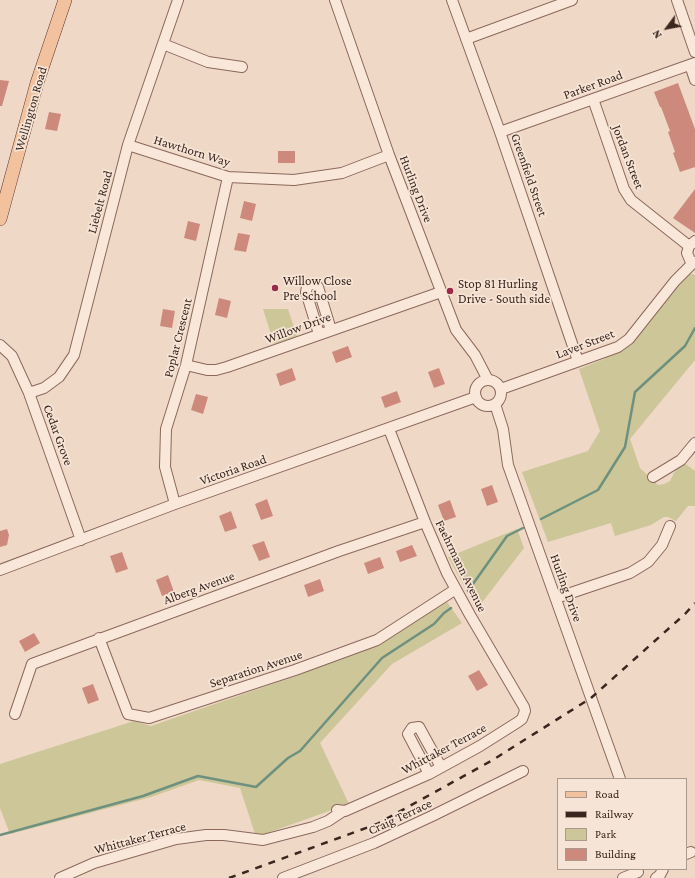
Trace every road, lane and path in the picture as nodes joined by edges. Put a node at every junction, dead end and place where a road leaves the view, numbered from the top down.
1 (65, 0) edge
2 (178, 0) edge
3 (335, 0) edge
4 (452, 0) edge
5 (572, 0) edge
6 (677, 0) edge
7 (466, 39) junction
8 (164, 44) junction
9 (695, 52) edge
10 (692, 64) edge
11 (242, 67) dead end
12 (695, 80) edge
13 (592, 100) junction
14 (500, 132) junction
15 (128, 145) junction
16 (389, 155) junction
17 (228, 177) junction
18 (0, 219) edge
19 (692, 243) edge
20 (694, 263) edge
21 (441, 292) junction
22 (332, 330) junction
23 (319, 334) junction
24 (0, 345) edge
25 (578, 361) junction
26 (186, 365) junction
27 (488, 380) junction
28 (501, 389) junction
29 (29, 393) junction
30 (476, 398) junction
31 (496, 404) junction
32 (389, 429) junction
33 (695, 443) edge
34 (653, 477) dead end
35 (174, 504) junction
36 (425, 522) junction
37 (670, 526) dead end
38 (81, 540) junction
39 (0, 570) edge
40 (456, 589) junction
41 (556, 598) junction
42 (99, 638) junction
43 (524, 707) joint
44 (15, 714) dead end
45 (441, 767) junction
46 (523, 771) dead end
47 (429, 774) junction
48 (620, 778) edge
49 (640, 873) edge
50 (60, 878) edge
51 (283, 878) edge
52 (623, 878) edge

1 - 18 main road, Wellington Road
2 - 8 street, Liebelt Road
3 - 16 street, Hurling Drive
4 - 7 street, Greenfield Street
5 - 7 street
6 - 9 street
7 - 14 street, Greenfield Street
8 - 11 street
8 - 15 street, Liebelt Road
10 - 12 street
10 - 13 street, Parker Road
13 - 14 street, Parker Road
13 - 19 street, Jordan Street
14 - 25 street, Greenfield Street
15 - 17 street, Hawthorn Way
15 - 29 street, Liebelt Road
16 - 17 street, Hawthorn Way
16 - 21 street, Hurling Drive
17 - 26 street, Poplar Crescent
19 - 20 street
20 - 25 street, Laver Street
21 - 22 street, Willow Drive
21 - 27 street, Hurling Drive
22 - 23 street, Willow Drive
22 - 23 street
23 - 26 street, Willow Drive
24 - 29 street, Cedar Grove
25 - 28 street, Laver Street
26 - 35 street, Poplar Crescent
27 - 28 street
27 - 30 street
28 - 31 street
29 - 38 street, Cedar Grove
30 - 31 street
30 - 32 street, Victoria Road
31 - 41 street, Hurling Drive
32 - 35 street, Victoria Road
32 - 36 street, Faehrmann Avenue
33 - 34 street
35 - 38 street, Victoria Road
36 - 40 street, Faehrmann Avenue
36 - 42 street, Alberg Avenue
37 - 41 street
38 - 39 street, Victoria Road
40 - 42 street, Separation Avenue
40 - 43 street, Faehrmann Avenue
41 - 48 street, Hurling Drive
42 - 44 street, Alberg Avenue
43 - 45 street, Whittaker Terrace
45 - 47 street, Whittaker Terrace
45 - 47 street
46 - 51 street, Craig Terrace
47 - 50 street, Whittaker Terrace
49 - 52 street

